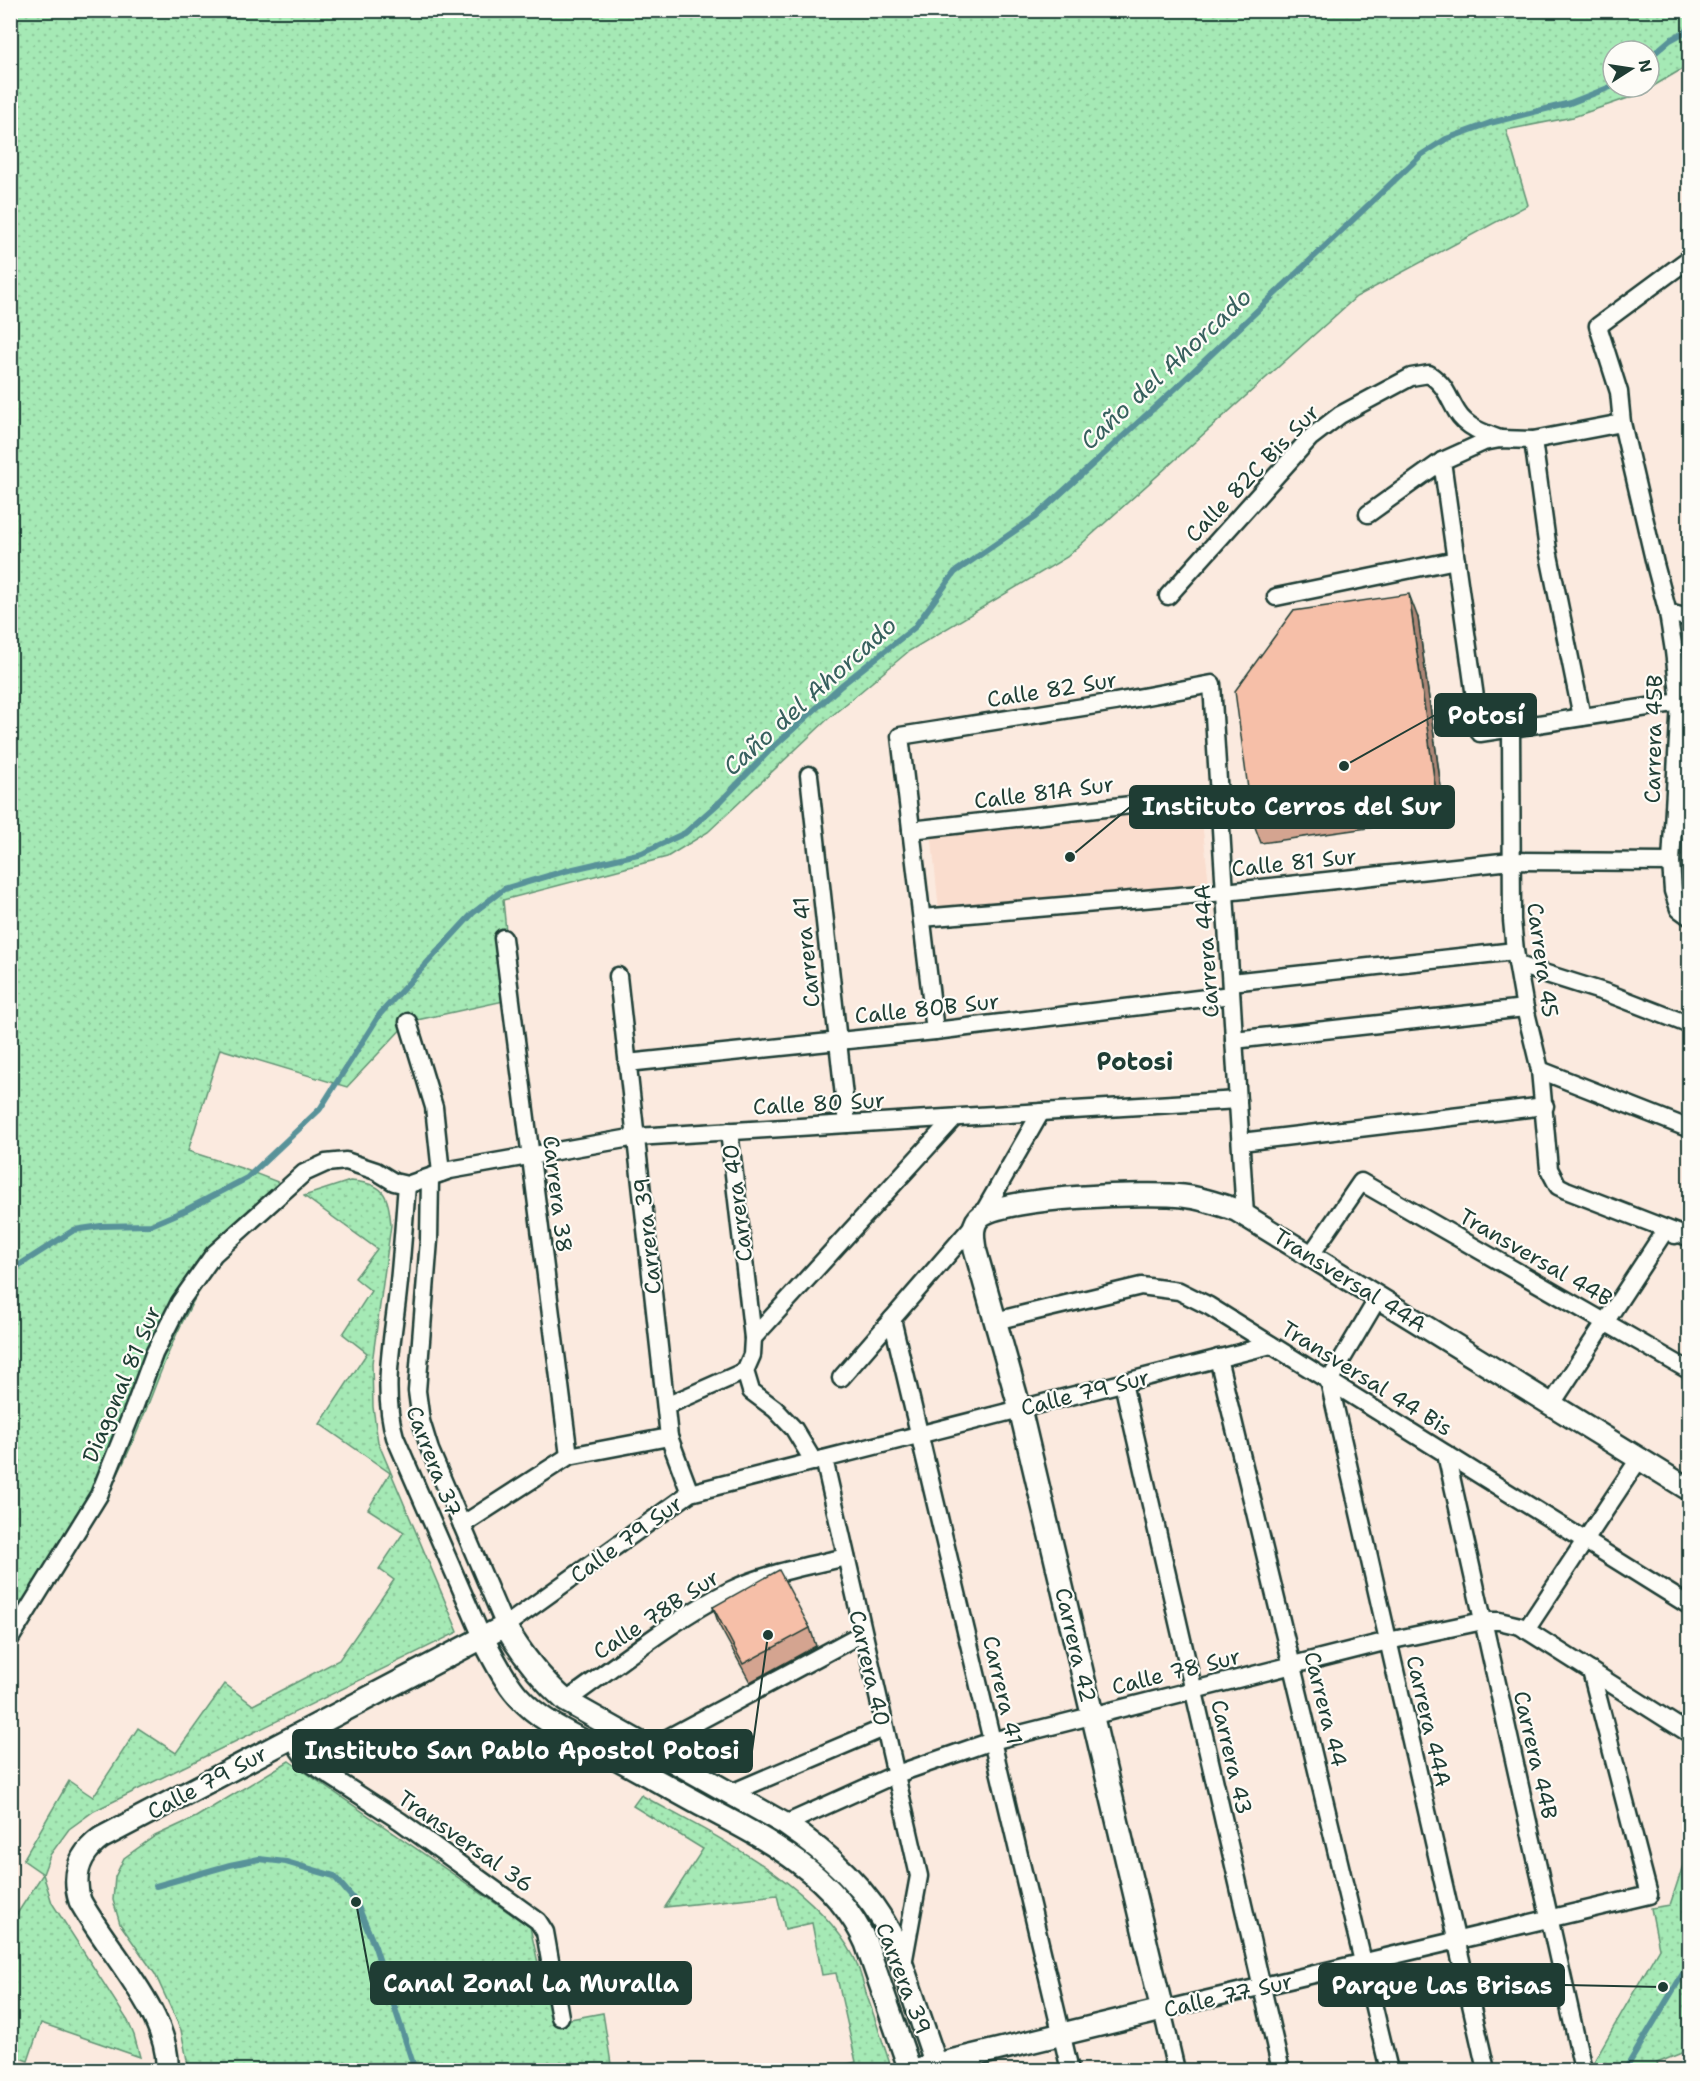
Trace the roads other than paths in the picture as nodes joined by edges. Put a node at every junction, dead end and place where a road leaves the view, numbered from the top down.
1 (1689, 258) edge
2 (1622, 423) junction
3 (1500, 439) junction
4 (1533, 440) junction
5 (1442, 461) junction
6 (1368, 514) dead end
7 (1456, 560) junction
8 (1168, 596) dead end
9 (1276, 597) dead end
10 (1668, 613) junction
11 (1689, 618) edge
12 (1212, 684) joint
13 (1685, 703) edge
14 (1582, 717) junction
15 (1511, 728) junction
16 (809, 775) dead end
17 (1219, 795) junction
18 (1683, 797) edge
19 (911, 830) junction
20 (1511, 861) junction
21 (1671, 862) junction
22 (1225, 892) junction
23 (1684, 913) edge
24 (922, 918) junction
25 (503, 938) dead end
26 (1517, 958) junction
27 (618, 976) dead end
28 (1231, 989) junction
29 (1525, 1008) junction
30 (408, 1022) dead end
31 (1689, 1025) edge
32 (936, 1031) junction
33 (1234, 1040) junction
34 (838, 1041) junction
35 (627, 1063) junction
36 (1540, 1070) junction
37 (1238, 1100) junction
38 (1545, 1106) junction
39 (1041, 1112) junction
40 (954, 1118) junction
41 (848, 1124) junction
42 (1689, 1129) edge
43 (729, 1131) junction
44 (636, 1137) junction
45 (1241, 1142) junction
46 (531, 1155) junction
47 (436, 1175) junction
48 (407, 1185) junction
49 (1245, 1215) junction
50 (979, 1218) junction
51 (1666, 1229) junction
52 (1689, 1238) edge
53 (1689, 1246) edge
54 (1310, 1256) junction
55 (1378, 1298) junction
56 (892, 1319) junction
57 (995, 1321) junction
58 (1605, 1323) junction
59 (753, 1338) junction
60 (1271, 1345) junction
61 (1218, 1358) junction
62 (745, 1371) junction
63 (1689, 1371) edge
64 (841, 1378) dead end
65 (1329, 1382) junction
66 (1123, 1383) junction
67 (1551, 1405) junction
68 (666, 1406) junction
69 (1020, 1409) junction
70 (919, 1435) junction
71 (669, 1437) junction
72 (1446, 1454) junction
73 (569, 1456) junction
74 (1639, 1459) junction
75 (819, 1460) junction
76 (1689, 1490) edge
77 (690, 1493) junction
78 (462, 1525) junction
79 (1585, 1541) junction
80 (846, 1557) junction
81 (1689, 1606) edge
82 (1483, 1621) junction
83 (505, 1626) junction
84 (1526, 1630) junction
85 (862, 1633) junction
86 (482, 1637) junction
87 (10, 1639) edge
88 (1388, 1641) junction
89 (1292, 1666) junction
90 (1591, 1671) junction
91 (1194, 1691) junction
92 (566, 1701) junction
93 (1092, 1714) junction
94 (884, 1728) junction
95 (1689, 1734) edge
96 (294, 1736) junction
97 (992, 1741) junction
98 (649, 1748) junction
99 (894, 1775) junction
100 (730, 1793) junction
101 (785, 1824) junction
102 (1550, 1919) junction
103 (1457, 1941) junction
104 (1363, 1963) junction
105 (903, 1964) junction
106 (1262, 1987) junction
107 (1162, 2010) junction
108 (561, 2017) dead end
109 (1061, 2035) junction
110 (1582, 2065) dead end
111 (937, 2068) edge
112 (167, 2070) edge
113 (911, 2070) edge
114 (1070, 2070) edge
115 (1176, 2070) edge
116 (1281, 2070) edge
117 (1389, 2070) edge
118 (1486, 2070) edge

1 - 2 street, Carrera 45B
2 - 4 street
2 - 10 street, Carrera 45B
3 - 4 street
3 - 5 street
3 - 8 street, Calle 82C Bis Sur
4 - 14 street
5 - 6 street
5 - 7 street
7 - 9 street
7 - 15 street
10 - 11 street
10 - 13 street, Carrera 45B
12 - 17 street, Carrera 44A
12 - 19 street, Calle 82 Sur
13 - 14 street
13 - 18 street, Carrera 45B
14 - 15 street
15 - 20 street, Carrera 45
16 - 34 street, Carrera 41
17 - 19 street, Calle 81A Sur
17 - 22 street, Carrera 44A
18 - 21 street, Carrera 45B
19 - 24 street
20 - 21 street, Calle 81 Sur
20 - 22 street, Calle 81 Sur
20 - 26 street, Carrera 45
21 - 23 street, Carrera 45B
22 - 24 street, Calle 81 Sur
22 - 28 street, Carrera 44A
24 - 32 street
25 - 46 street, Carrera 38
26 - 28 street, Calle 80B Sur
26 - 29 street, Carrera 45
26 - 31 street
27 - 35 street, Carrera 39
28 - 32 street, Calle 80B Sur
28 - 33 street, Carrera 44A
29 - 33 street
29 - 36 street, Carrera 45
30 - 47 street, Carrera 37
32 - 34 street, Calle 80B Sur
33 - 37 street, Carrera 44A
34 - 35 street, Calle 80B Sur
34 - 41 street, Carrera 41
35 - 44 street, Carrera 39
36 - 38 street, Carrera 45
36 - 42 street
37 - 39 street, Calle 80 Sur
37 - 45 street, Carrera 44A
38 - 45 street
38 - 51 street, Carrera 45
39 - 40 street, Calle 80 Sur
39 - 50 street
40 - 41 street, Calle 80 Sur
40 - 59 street
41 - 43 street, Calle 80 Sur
43 - 44 street, Calle 80 Sur
43 - 59 street, Carrera 40
44 - 46 street, Calle 80 Sur
44 - 68 street, Carrera 39
45 - 49 street, Carrera 44A
46 - 47 street, Calle 80 Sur
46 - 73 street, Carrera 38
47 - 48 street, Calle 80 Sur
47 - 78 street, Carrera 37
48 - 86 street, Carrera 37
48 - 87 street, Diagonal 81 Sur
49 - 50 street, Transversal 44A
49 - 54 street, Transversal 44A
50 - 56 street
50 - 57 street, Carrera 42
51 - 52 street
51 - 53 street
51 - 58 street
54 - 55 street, Transversal 44A
54 - 58 street, Transversal 44B
55 - 65 street
55 - 67 street, Transversal 44A
56 - 64 street
56 - 70 street, Carrera 41
57 - 60 street, Transversal 44 Bis
57 - 69 street, Carrera 42
58 - 63 street, Transversal 44B
58 - 67 street
59 - 62 street, Carrera 40
60 - 61 street, Calle 79 Sur
60 - 65 street, Transversal 44 Bis
61 - 66 street, Calle 79 Sur
61 - 89 street, Carrera 44
62 - 68 street
62 - 75 street, Carrera 40
65 - 72 street, Transversal 44 Bis
65 - 88 street, Carrera 44A
66 - 69 street, Calle 79 Sur
66 - 91 street, Carrera 43
67 - 74 street, Transversal 44A
68 - 71 street, Carrera 39
69 - 70 street, Calle 79 Sur
69 - 93 street, Carrera 42
70 - 75 street, Calle 79 Sur
70 - 97 street, Carrera 41
71 - 73 street
71 - 77 street, Carrera 39
72 - 79 street, Transversal 44 Bis
72 - 82 street, Carrera 44B
73 - 78 street
74 - 76 street, Transversal 44A
74 - 79 street
75 - 77 street, Calle 79 Sur
75 - 80 street, Carrera 40
77 - 83 street, Calle 79 Sur
78 - 83 street, Carrera 37
79 - 81 street, Transversal 44 Bis
79 - 84 street
80 - 85 street, Carrera 40
80 - 92 street, Calle 78B Sur
82 - 84 street, Calle 78 Sur
82 - 88 street, Calle 78 Sur
82 - 102 street, Carrera 44B
83 - 86 street, Calle 79 Sur
83 - 92 street, Carrera 39
84 - 90 street, Calle 78 Sur
85 - 94 street, Carrera 40
85 - 98 street
86 - 96 street, Calle 79 Sur
86 - 113 street, Carrera 39
88 - 89 street, Calle 78 Sur
88 - 103 street, Carrera 44A
89 - 91 street, Calle 78 Sur
89 - 104 street, Carrera 44
90 - 95 street, Calle 78 Sur
90 - 102 street, Calle 77 Sur
91 - 93 street, Calle 78 Sur
91 - 106 street, Carrera 43
92 - 98 street, Carrera 39
93 - 97 street, Calle 78 Sur
93 - 107 street, Carrera 42
94 - 99 street, Carrera 40
94 - 100 street
96 - 108 street, Transversal 36
96 - 112 street, Calle 79 Sur
97 - 99 street, Calle 78 Sur
97 - 109 street, Carrera 41
98 - 100 street, Carrera 39
99 - 101 street, Calle 78 Sur
99 - 105 street, Carrera 40
100 - 101 street, Carrera 39
101 - 105 street, Carrera 39
102 - 103 street, Calle 77 Sur
102 - 110 street, Carrera 44B
103 - 104 street, Calle 77 Sur
103 - 118 street, Carrera 44A
104 - 106 street, Calle 77 Sur
104 - 117 street, Carrera 44
105 - 111 street, Carrera 39
106 - 107 street, Calle 77 Sur
106 - 116 street, Carrera 43
107 - 109 street, Calle 77 Sur
107 - 115 street, Carrera 42
109 - 111 street, Calle 77 Sur
109 - 114 street, Carrera 41
111 - 113 street, Calle 77 Sur

